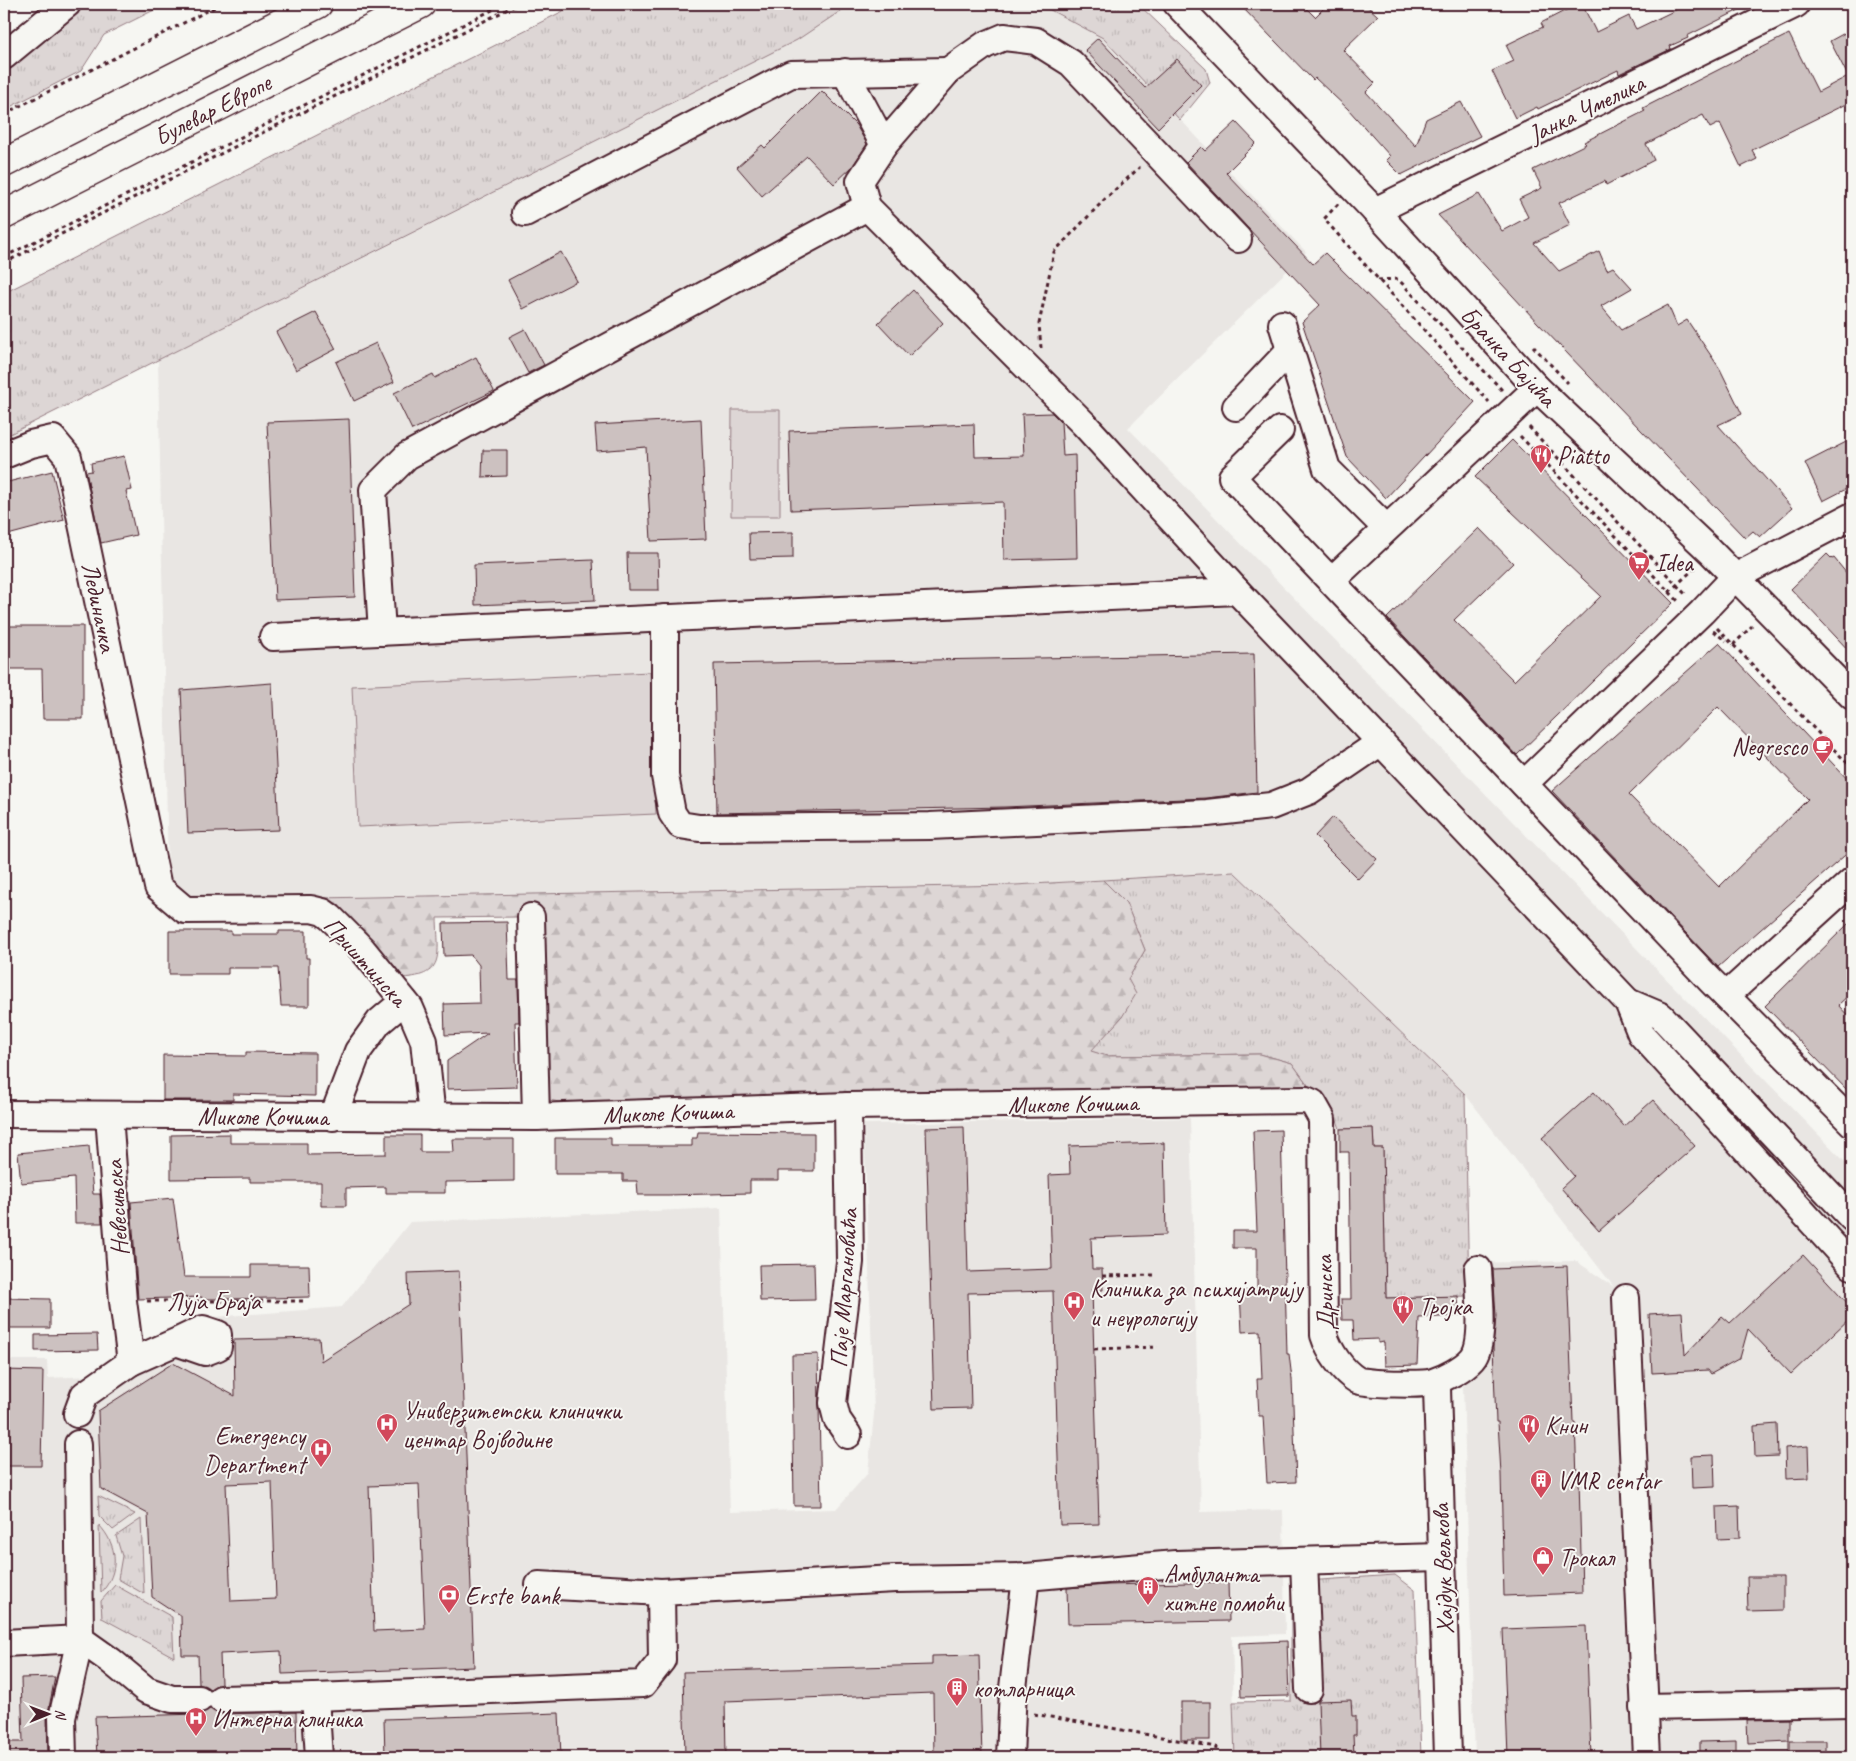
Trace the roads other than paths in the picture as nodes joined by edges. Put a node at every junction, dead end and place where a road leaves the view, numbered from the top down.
1 (67, 4) edge
2 (318, 4) edge
3 (421, 4) edge
4 (1177, 4) edge
5 (1796, 4) edge
6 (286, 11) edge
7 (4, 56) edge
8 (948, 71) junction
9 (845, 72) junction
10 (884, 145) junction
11 (4, 163) edge
12 (867, 206) junction
13 (1375, 212) junction
14 (525, 213) dead end
15 (4, 215) edge
16 (1238, 239) dead end
17 (1282, 324) dead end
18 (1290, 350) junction
19 (1537, 388) junction
20 (1236, 407) dead end
21 (1280, 430) dead end
22 (4, 455) edge
23 (1852, 516) edge
24 (1386, 528) junction
25 (1735, 577) junction
26 (1332, 580) junction
27 (1237, 591) junction
28 (664, 618) junction
29 (382, 632) junction
30 (274, 637) dead end
31 (1852, 696) edge
32 (1381, 742) junction
33 (1524, 784) junction
34 (148, 830) joint
35 (1852, 881) edge
36 (531, 917) dead end
37 (1726, 996) junction
38 (404, 1001) junction
39 (1628, 1002) junction
40 (848, 1106) junction
41 (4, 1114) edge
42 (109, 1115) junction
43 (333, 1116) junction
44 (432, 1117) junction
45 (536, 1117) junction
46 (1322, 1119) joint
47 (1852, 1123) edge
48 (1852, 1218) edge
49 (1852, 1266) edge
50 (1478, 1269) dead end
51 (1626, 1298) dead end
52 (176, 1342) dead end
53 (131, 1362) junction
54 (1431, 1383) junction
55 (77, 1414) dead end
56 (848, 1435) dead end
57 (78, 1444) dead end
58 (1442, 1557) junction
59 (1304, 1561) junction
60 (1026, 1577) junction
61 (539, 1585) dead end
62 (661, 1592) junction
63 (80, 1639) junction
64 (5, 1653) edge
65 (1309, 1689) dead end
66 (315, 1697) junction
67 (1852, 1703) edge
68 (1644, 1707) junction
69 (63, 1757) edge
70 (319, 1757) edge
71 (1010, 1757) edge
72 (1448, 1757) edge
73 (1647, 1757) edge

1 - 7 street
2 - 6 main road, Булевар Европе
3 - 15 main road, Булевар Европе
4 - 13 street, Бранка Бајића
5 - 13 street, Јанка Чмелика
6 - 11 main road, Булевар Европе
8 - 9 street
8 - 10 street
8 - 16 street
9 - 10 street
9 - 14 street
10 - 12 street
12 - 27 street
12 - 29 street
13 - 19 street, Бранка Бајића
17 - 18 street
18 - 20 street
18 - 24 street
19 - 24 street
19 - 25 street, Бранка Бајића
21 - 26 street
22 - 34 street, Лединачка
23 - 25 street
24 - 26 street
25 - 31 street, Бранка Бајића
25 - 33 street
26 - 33 street
27 - 28 street
27 - 32 street
28 - 29 street
28 - 32 street
29 - 30 street
32 - 39 street
33 - 37 street
34 - 38 street, Приштинска
35 - 37 street
36 - 45 street
37 - 47 street
38 - 43 street
38 - 44 street, Приштинска
39 - 48 street
39 - 49 street
40 - 45 street, Миколе Кочиша
40 - 46 street, Миколе Кочиша
40 - 56 street, Паје Маргановића
41 - 42 street, Миколе Кочиша
42 - 43 street, Миколе Кочиша
42 - 53 street, Невесињска
43 - 44 street, Миколе Кочиша
44 - 45 street, Миколе Кочиша
46 - 54 street, Дринска
50 - 54 street
51 - 68 street
52 - 53 street, Луја Браја
53 - 55 street, Луја Браја
54 - 58 street, Хајдук Вељкова
57 - 63 street
58 - 59 street
58 - 72 street, Хајдук Вељкова
59 - 60 street
59 - 65 street
60 - 62 street
60 - 71 street
61 - 62 street
62 - 66 street
63 - 64 street
63 - 66 street
63 - 69 street
66 - 70 street
67 - 68 street
68 - 73 street

